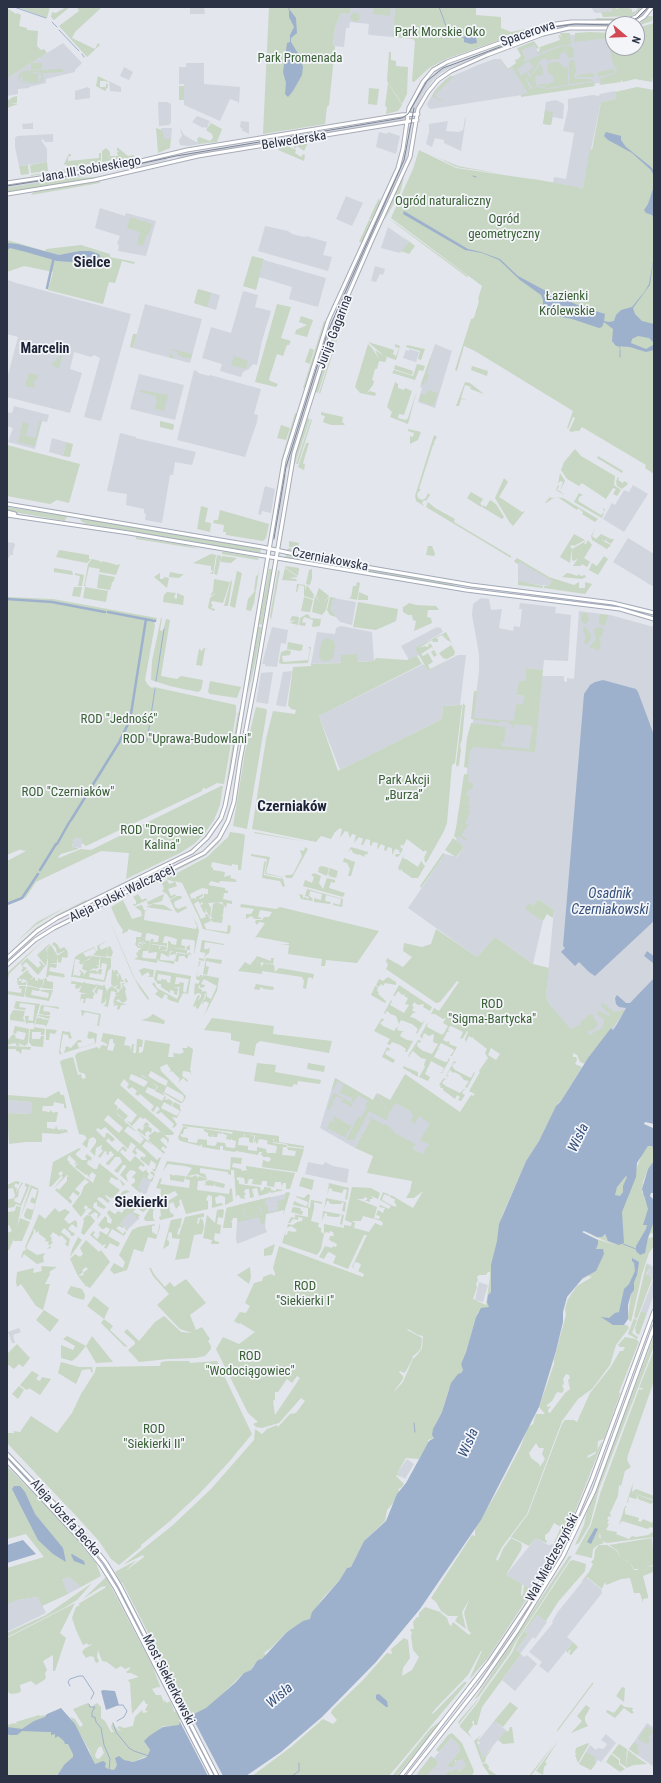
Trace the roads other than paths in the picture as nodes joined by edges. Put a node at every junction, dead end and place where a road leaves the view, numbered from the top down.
1 (646, 7) edge
2 (652, 7) edge
3 (645, 17) edge
4 (605, 28) edge
5 (418, 114) junction
6 (408, 115) junction
7 (417, 120) junction
8 (408, 122) junction
9 (172, 154) joint
10 (171, 163) joint
11 (7, 183) edge
12 (7, 194) edge
13 (7, 504) edge
14 (7, 514) edge
15 (269, 548) junction
16 (277, 550) junction
17 (268, 557) junction
18 (276, 558) junction
19 (654, 613) edge
20 (654, 619) edge
21 (7, 958) edge
22 (7, 965) edge
23 (654, 1311) edge
24 (654, 1327) edge
25 (7, 1454) edge
26 (7, 1461) edge
27 (119, 1584) joint
28 (115, 1587) joint
29 (212, 1776) edge
30 (217, 1776) edge
31 (401, 1776) edge
32 (408, 1776) edge

1 - 6 main road, Spacerowa
2 - 3 main road
4 - 5 main road, Spacerowa
5 - 6 main road, Belwederska
5 - 7 main road, Jurija Gagarina
6 - 8 main road, Jurija Gagarina
6 - 9 main road, Belwederska
7 - 8 main road, Belwederska
7 - 16 main road, Jurija Gagarina
8 - 10 main road, Belwederska
8 - 15 main road, Jurija Gagarina
9 - 11 main road, Jana III Sobieskiego
10 - 12 main road, Jana III Sobieskiego
13 - 15 main road, Czerniakowska
14 - 17 main road, Czerniakowska
15 - 16 main road, Czerniakowska
15 - 17 main road, Jurija Gagarina
16 - 18 main road, Jurija Gagarina
16 - 19 main road, Czerniakowska
17 - 18 main road, Czerniakowska
17 - 21 main road, Aleja Polski Walczącej
18 - 20 main road, Czerniakowska
18 - 22 main road, Aleja Polski Walczącej
23 - 31 main road, Wał Miedzeszyński
24 - 32 main road, Wał Miedzeszyński
25 - 27 main road, Aleja Józefa Becka
26 - 28 main road, Aleja Józefa Becka
27 - 30 main road, Most Siekierkowski
28 - 29 main road, Most Siekierkowski

